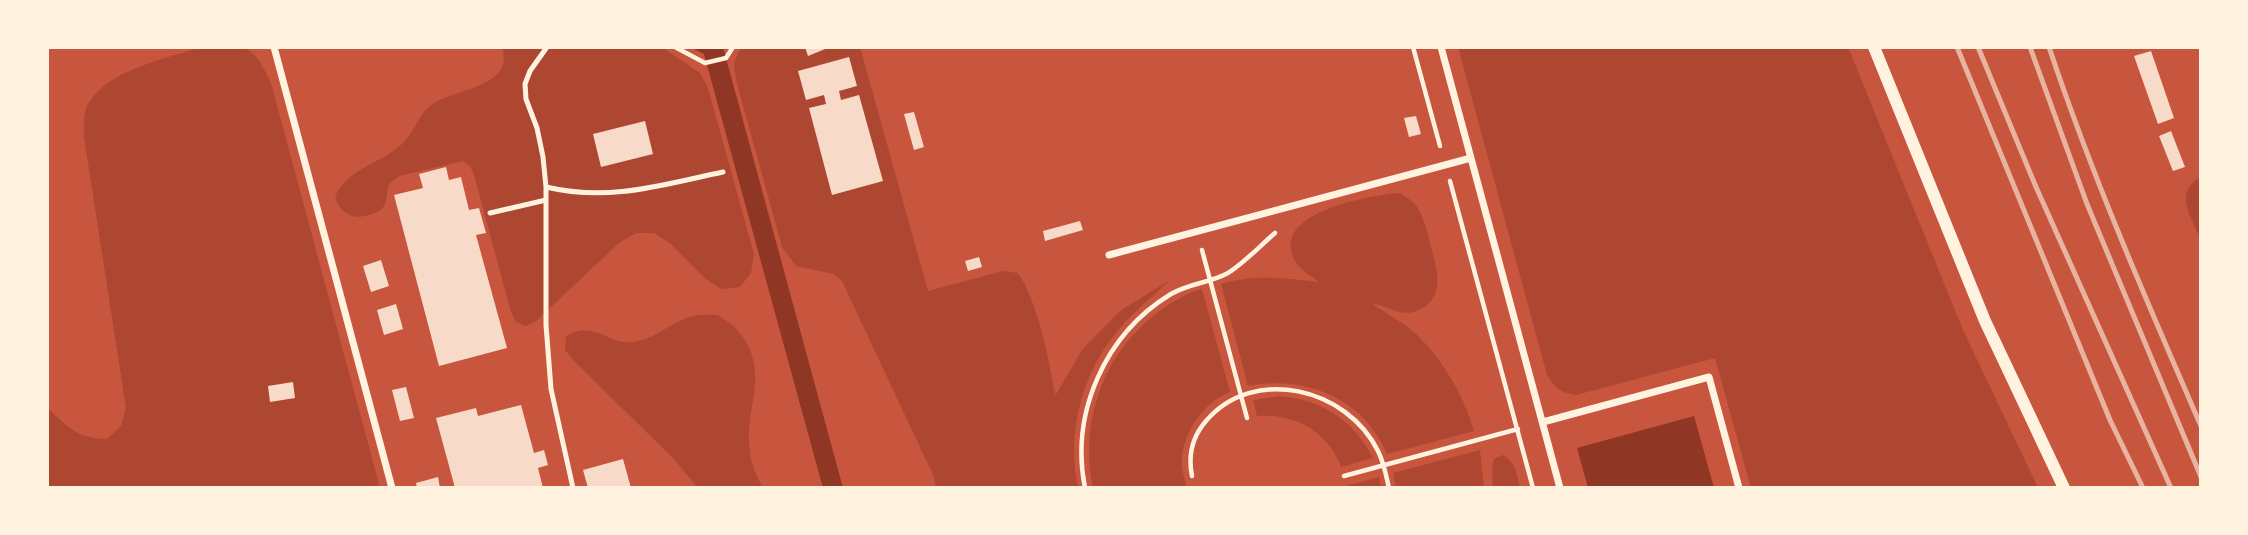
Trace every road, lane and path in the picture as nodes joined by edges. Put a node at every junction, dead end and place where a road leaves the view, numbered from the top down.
1 (274, 47) edge
2 (547, 47) edge
3 (675, 47) edge
4 (733, 47) edge
5 (1413, 47) edge
6 (1441, 47) edge
7 (1874, 47) edge
8 (1471, 158) junction
9 (1445, 165) junction
10 (723, 172) dead end
11 (547, 187) junction
12 (546, 200) junction
13 (1288, 208) junction
14 (490, 213) dead end
15 (1109, 255) dead end
16 (1205, 261) dead end
17 (1210, 279) junction
18 (1241, 396) junction
19 (1247, 418) dead end
20 (1543, 422) junction
21 (1517, 430) junction
22 (1384, 466) junction
23 (1192, 476) dead end
24 (1344, 476) dead end
25 (392, 488) edge
26 (573, 488) edge
27 (1085, 488) edge
28 (1389, 488) edge
29 (1533, 488) edge
30 (1560, 488) edge
31 (1739, 488) edge
32 (2064, 488) edge

1 - 25 street
2 - 11 lane
3 - 4 path
5 - 9 path
6 - 8 street
7 - 32 street
8 - 9 street
8 - 20 street
9 - 13 street
9 - 21 path
10 - 11 lane
11 - 12 lane
12 - 14 lane
12 - 26 lane
13 - 15 street
13 - 17 path
16 - 17 path
17 - 18 path
17 - 27 path
18 - 19 path
18 - 22 path
18 - 23 path
20 - 21 path
20 - 30 street
20 - 31 street
21 - 22 path
21 - 29 path
22 - 24 path
22 - 28 path

